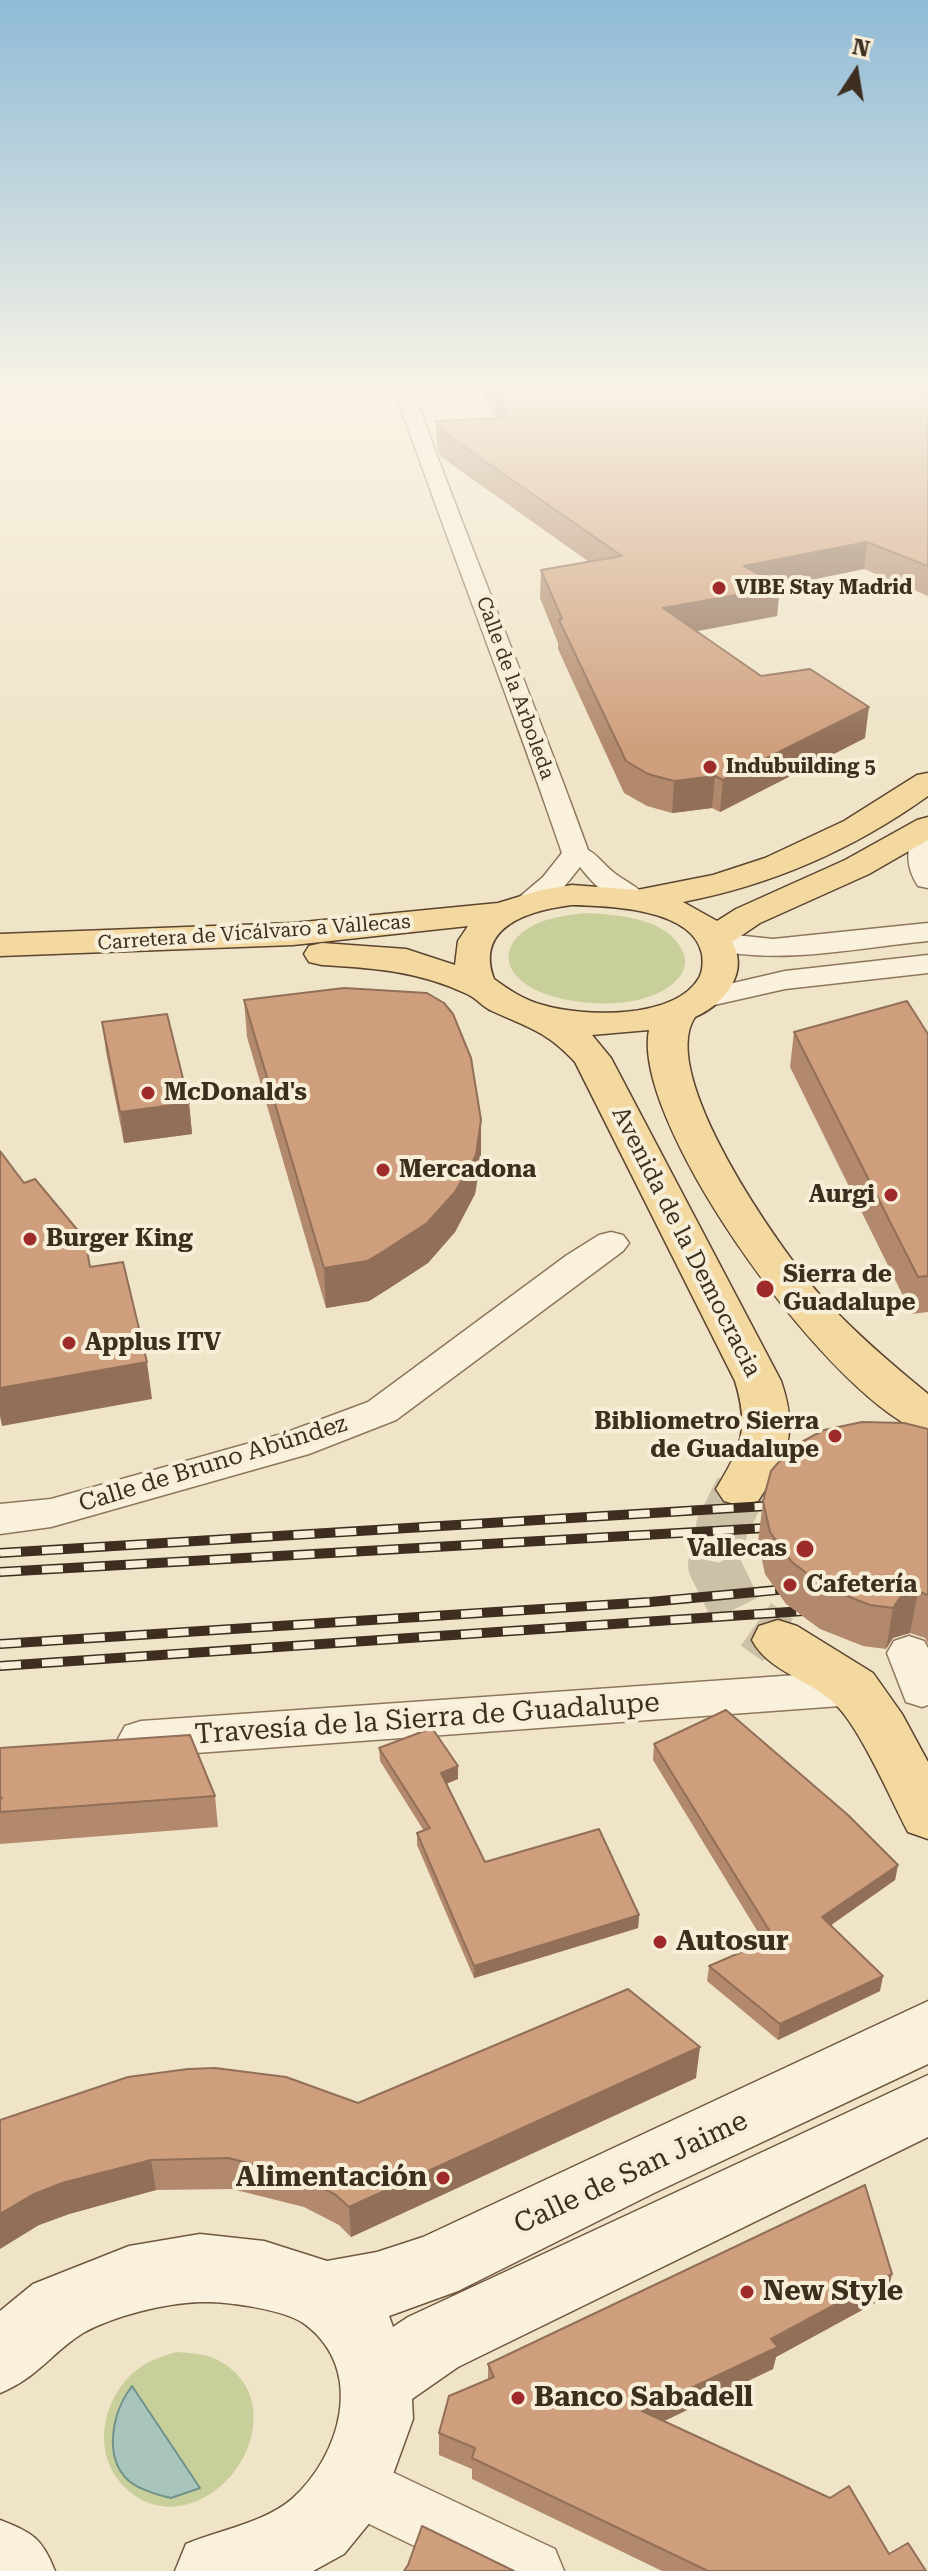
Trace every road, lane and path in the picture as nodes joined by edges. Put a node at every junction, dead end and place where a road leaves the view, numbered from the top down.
1 (446, 508) edge
2 (928, 782) edge
3 (928, 830) edge
4 (576, 854) junction
5 (928, 880) edge
6 (636, 899) junction
7 (516, 908) junction
8 (928, 932) edge
9 (715, 940) junction
10 (0, 945) edge
11 (928, 964) edge
12 (0, 965) edge
13 (480, 986) junction
14 (690, 1005) junction
15 (540, 1017) junction
16 (595, 1253) dead end
17 (928, 1418) edge
18 (741, 1489) tunnel mouth
19 (0, 1519) edge
20 (778, 1640) tunnel mouth
21 (854, 1688) junction
22 (95, 1742) edge
23 (928, 1815) edge
24 (928, 2029) edge
25 (928, 2105) edge
26 (327, 2296) junction
27 (0, 2357) edge
28 (375, 2382) junction
29 (354, 2484) junction
30 (0, 2558) edge
31 (17, 2571) edge
32 (213, 2571) edge
33 (533, 2571) edge

1 - 4 street, Calle de la Arboleda
2 - 6 main road
3 - 5 street
3 - 9 main road
4 - 6 street, Calle de la Arboleda
4 - 7 street
6 - 7 main road, Carretera de Vicálvaro a Vallecas
6 - 9 main road
7 - 10 main road, Carretera de Vicálvaro a Vallecas
7 - 13 main road
8 - 9 street
9 - 14 main road
11 - 14 street
12 - 13 main road, Carretera de Vicálvaro a Vallecas
13 - 15 main road, Carretera de Vicálvaro a Vallecas
14 - 15 main road
14 - 17 main road
15 - 18 main road, Avenida de la Democracia
16 - 19 street, Calle de Bruno Abúndez
20 - 21 main road
21 - 22 street, Travesía de la Sierra de Guadalupe
21 - 23 main road
24 - 26 main road, Calle de San Jaime
25 - 28 main road
26 - 27 main road
26 - 28 main road
28 - 29 main road
29 - 32 main road
29 - 33 street
30 - 31 main road

